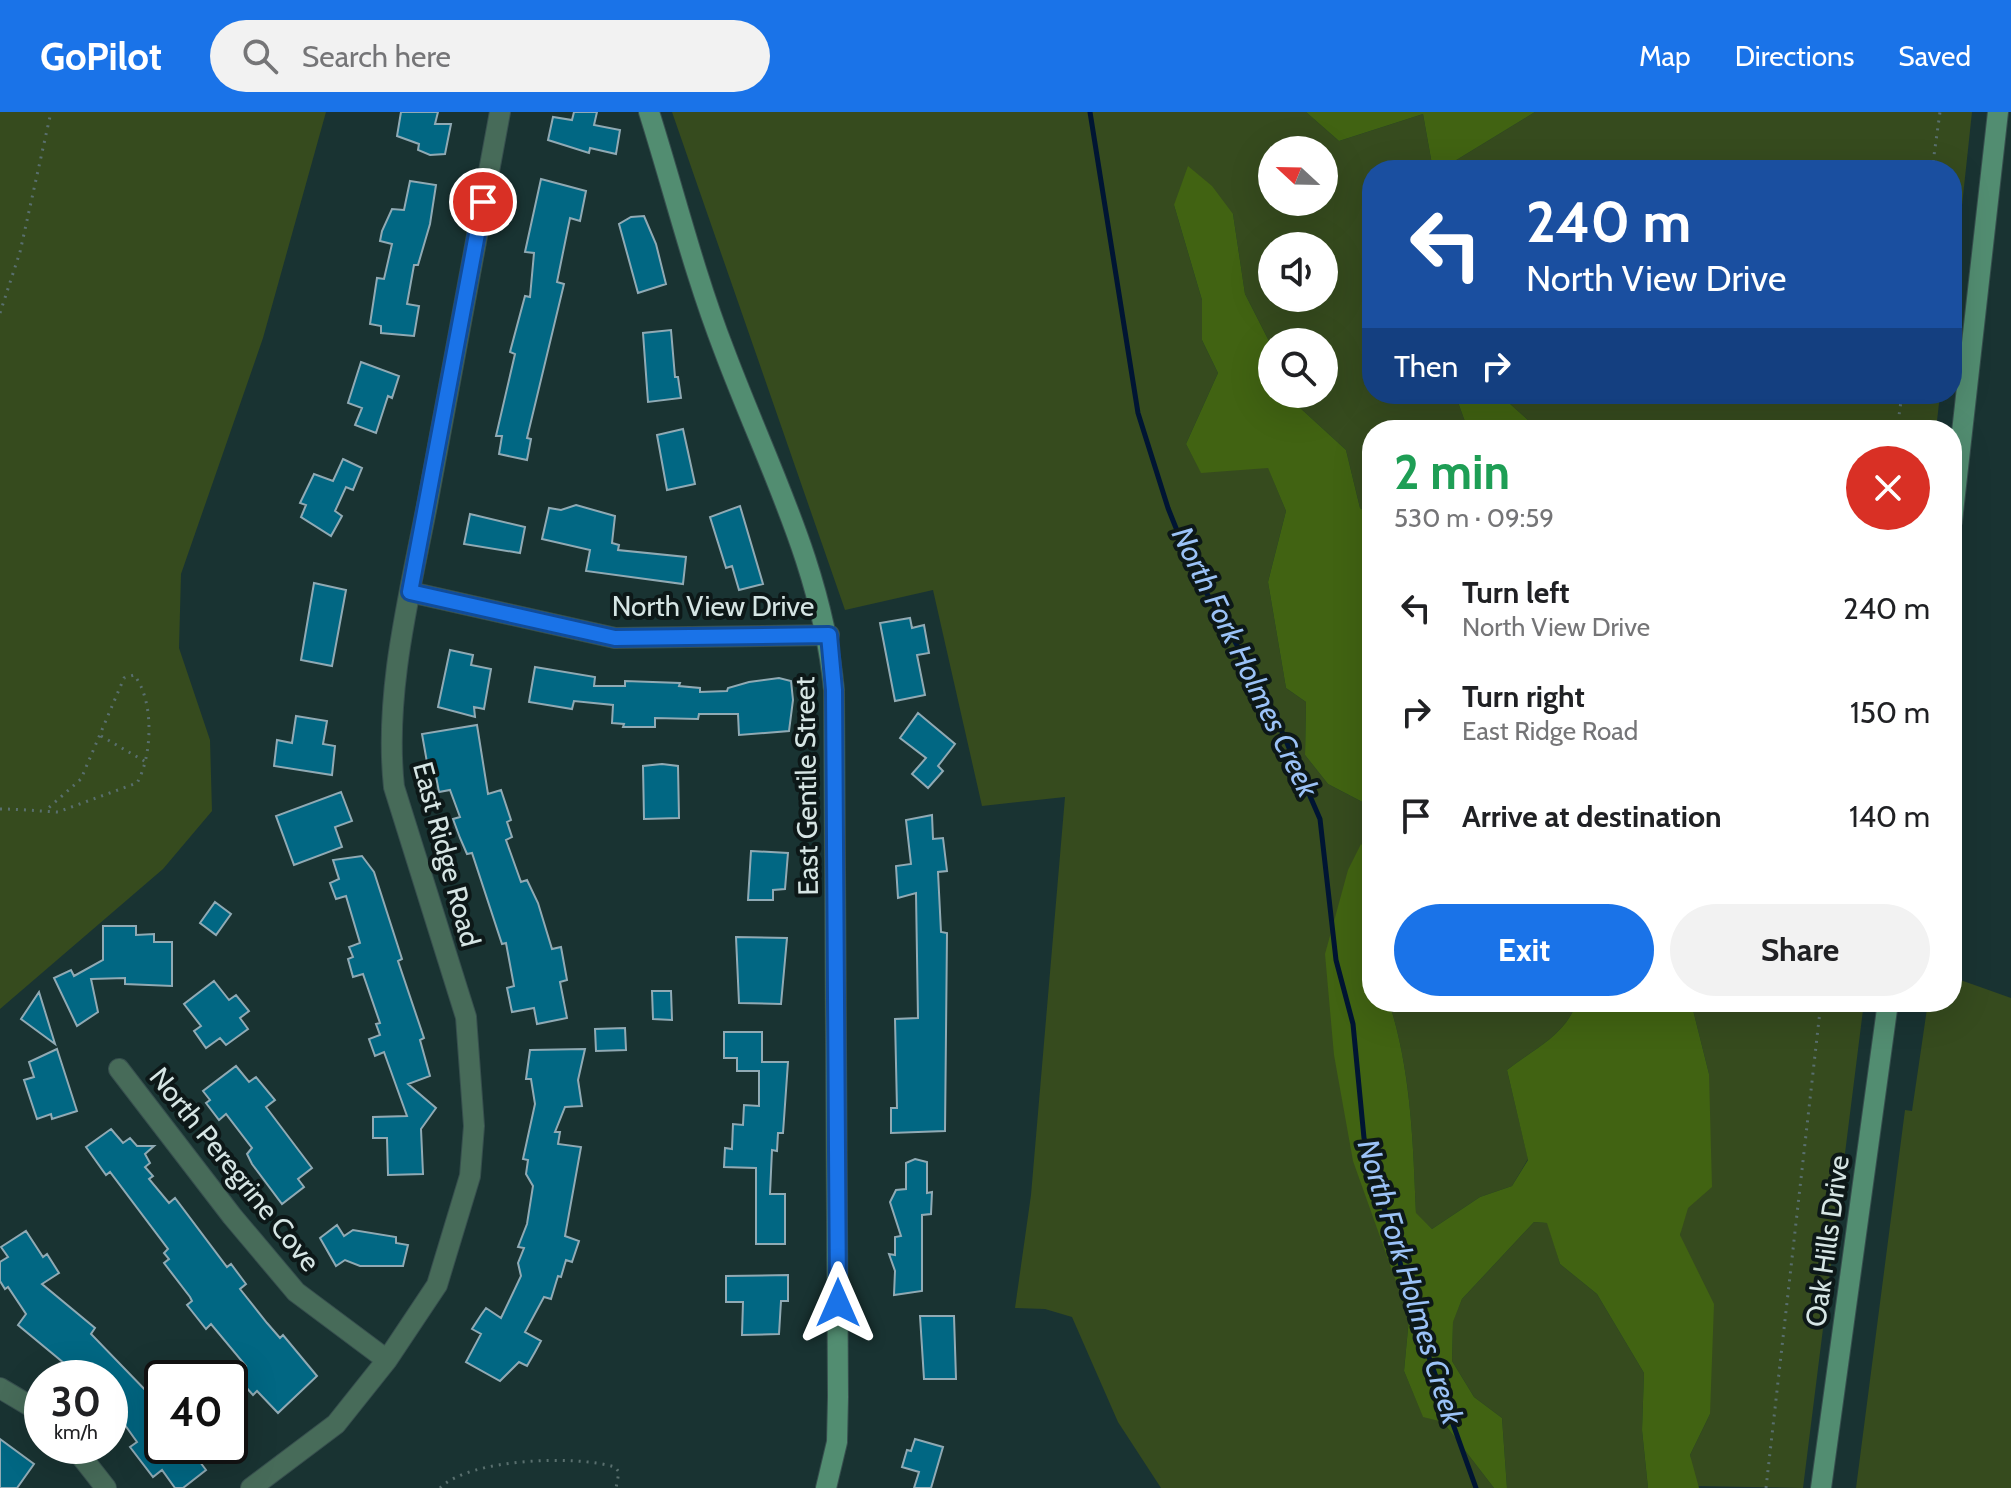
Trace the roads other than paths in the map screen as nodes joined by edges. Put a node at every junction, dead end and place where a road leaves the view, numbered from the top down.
1 (500, 112) edge
2 (649, 112) edge
3 (1998, 112) edge
4 (1962, 432) edge
5 (410, 592) junction
6 (829, 635) junction
7 (1887, 1012) edge
8 (119, 1069) dead end
9 (387, 1360) junction
10 (0, 1388) edge
11 (24, 1402) edge
12 (87, 1464) edge
13 (106, 1488) edge
14 (251, 1488) edge
15 (826, 1488) edge
16 (1821, 1488) edge

1 - 5 street, East Ridge Road
2 - 6 street, East Gentile Street
3 - 4 street
5 - 6 street, North View Drive
5 - 9 street, East Ridge Road
6 - 15 street, East Gentile Street
7 - 16 street, Oak Hills Drive
8 - 9 street, North Peregrine Cove
9 - 14 street, East Ridge Road
10 - 11 street
12 - 13 street

